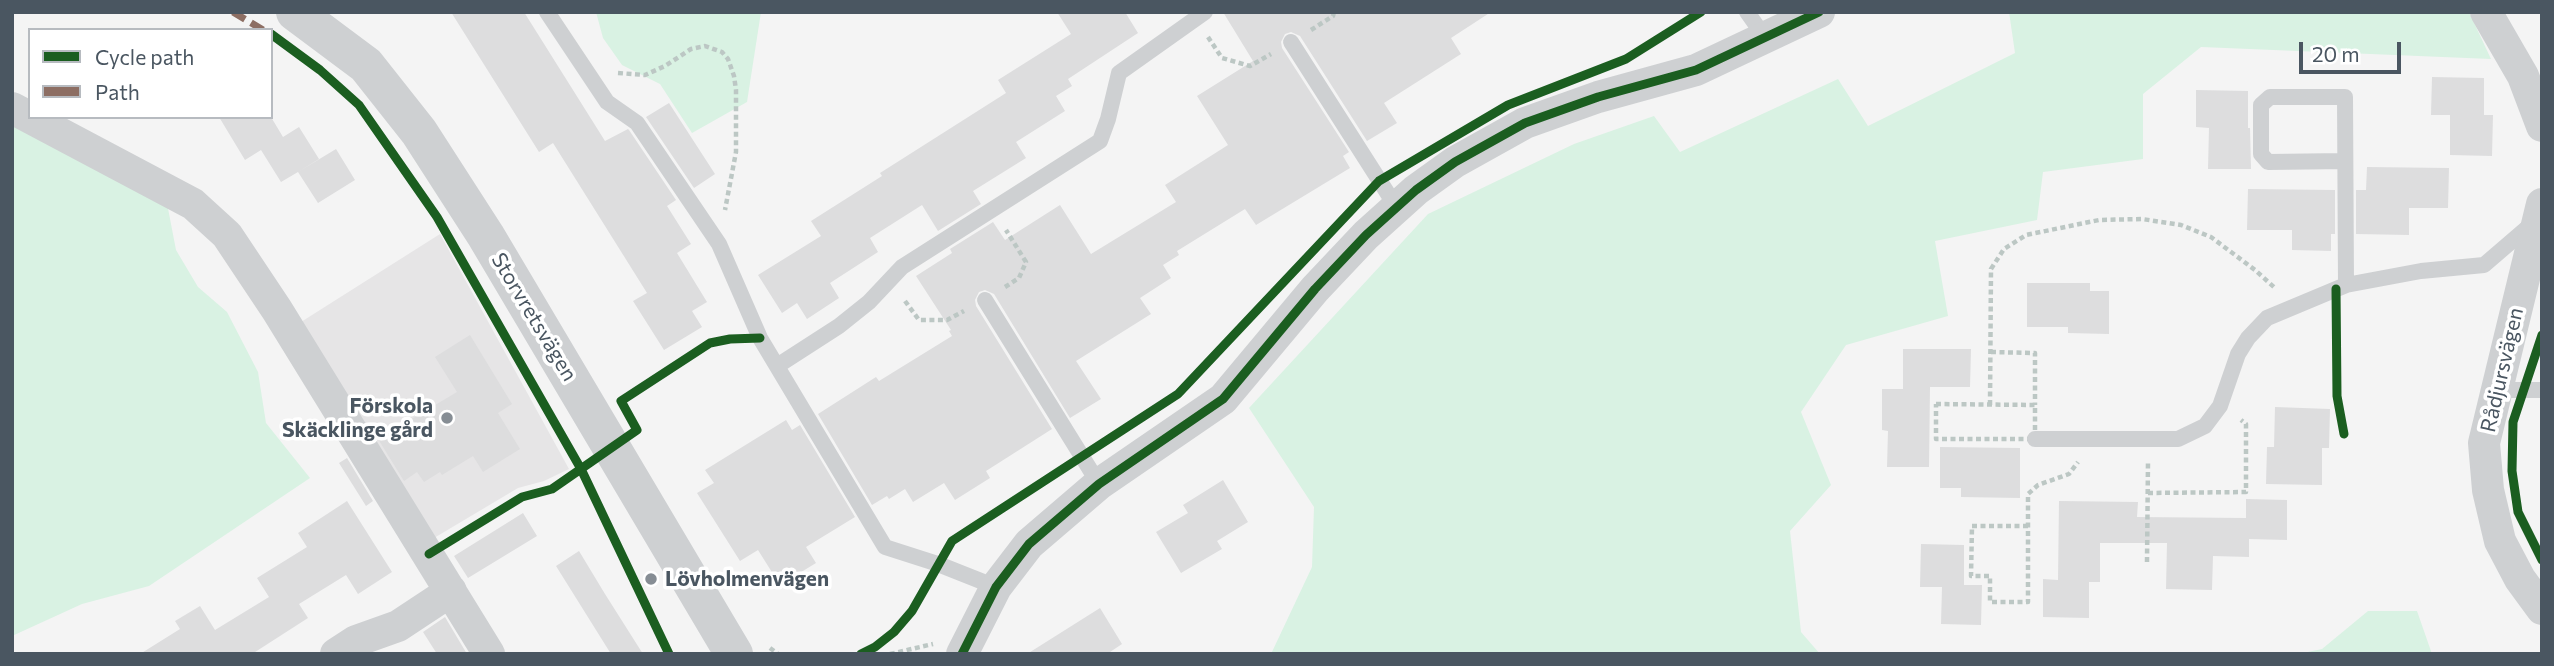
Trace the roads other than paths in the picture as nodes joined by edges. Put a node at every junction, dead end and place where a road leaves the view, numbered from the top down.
1 (295, 12) edge
2 (547, 12) edge
3 (1747, 12) edge
4 (1819, 12) edge
5 (2486, 12) edge
6 (1201, 15) edge
7 (1766, 39) junction
8 (1291, 42) road end
9 (12, 108) edge
10 (28, 116) edge
11 (33, 119) edge
12 (2542, 126) edge
13 (2345, 162) junction
14 (1397, 208) junction
15 (2540, 211) edge
16 (2346, 285) junction
17 (985, 300) dead end
18 (777, 366) junction
19 (2496, 390) junction
20 (2542, 390) edge
21 (2035, 439) road end
22 (1099, 484) junction
23 (996, 587) junction
24 (450, 591) junction
25 (2542, 609) edge
26 (336, 654) edge
27 (489, 654) edge
28 (734, 654) edge
29 (962, 654) edge

1 - 28 street, Storvretsvägen
2 - 18 lane
3 - 7 lane
4 - 7 street
5 - 12 street
6 - 18 lane
7 - 14 street
8 - 14 lane
9 - 10 street
11 - 24 street
13 - 13 lane
13 - 16 lane
14 - 22 street
15 - 16 lane
15 - 19 street, Rådjursvägen
16 - 21 lane
17 - 22 lane
18 - 23 lane
19 - 20 lane
19 - 25 street, Rådjursvägen
22 - 23 street
23 - 29 street
24 - 26 street
24 - 27 street

